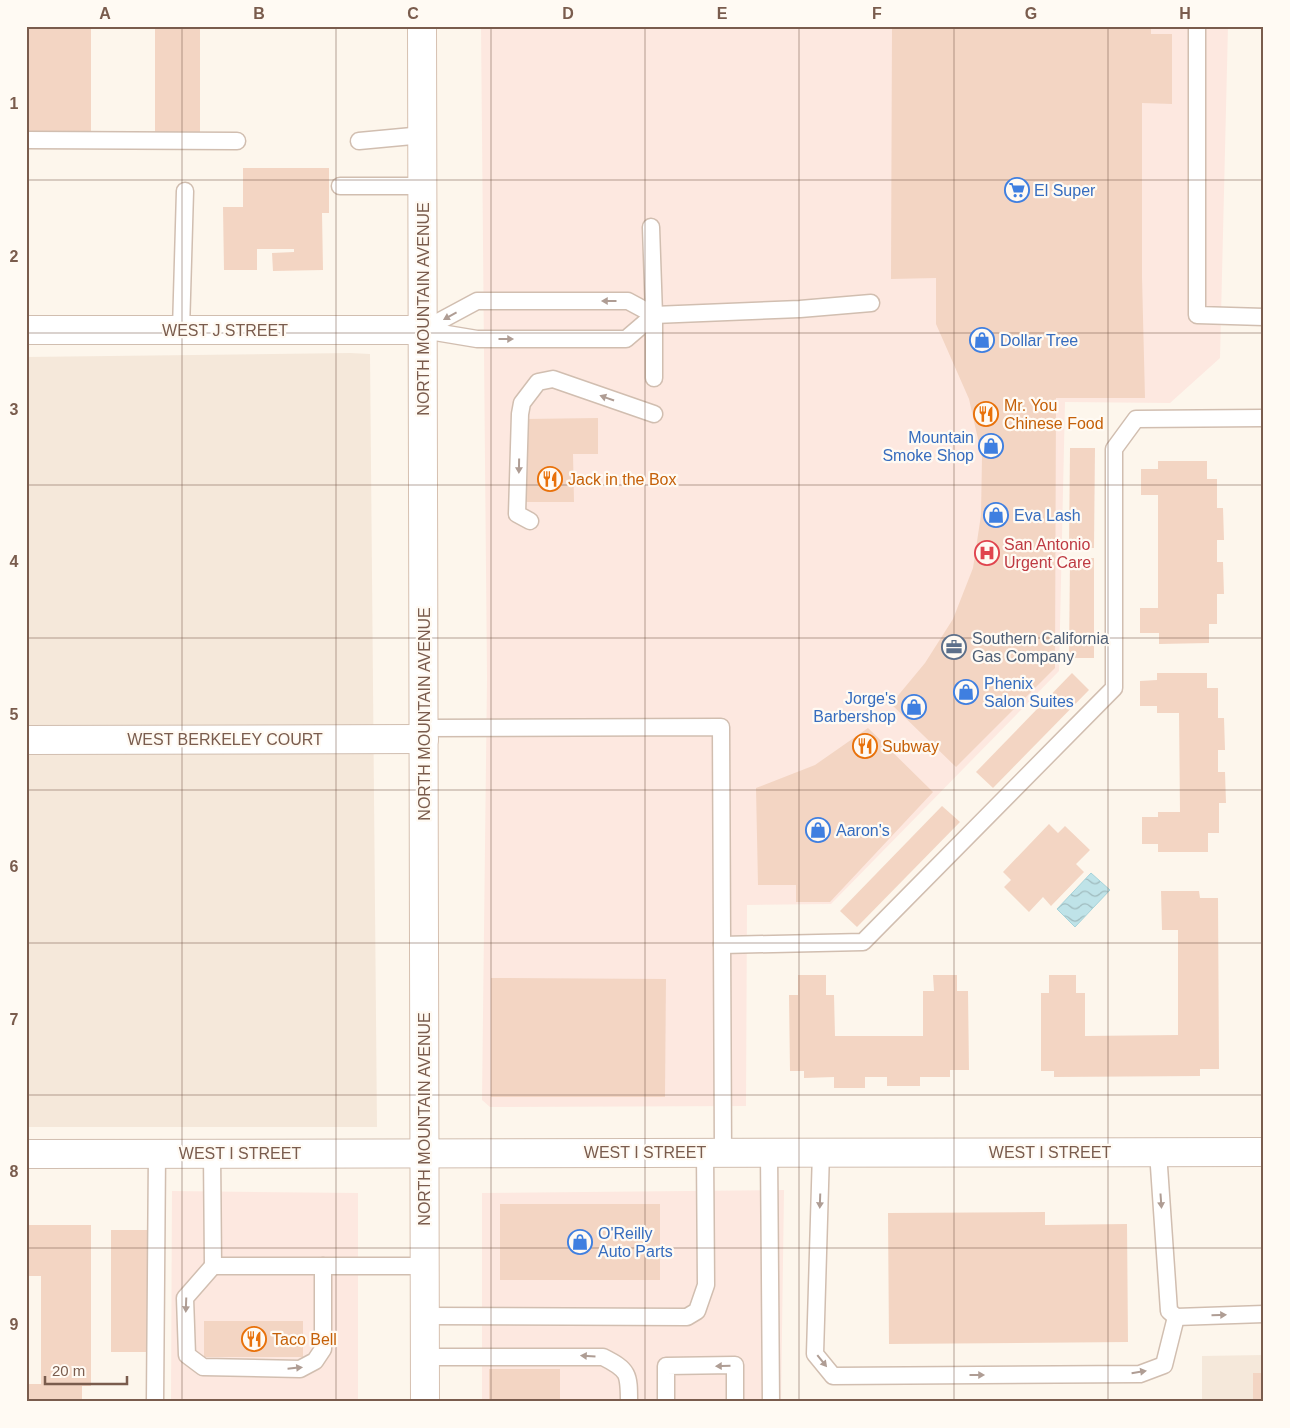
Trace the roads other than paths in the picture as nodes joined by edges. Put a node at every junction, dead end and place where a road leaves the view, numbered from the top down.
1 (422, 26) edge
2 (1197, 26) edge
3 (422, 136) junction
4 (26, 140) edge
5 (236, 141) dead end
6 (359, 141) dead end
7 (340, 186) dead end
8 (423, 186) junction
9 (185, 191) dead end
10 (651, 227) dead end
11 (871, 303) dead end
12 (654, 315) junction
13 (1264, 318) edge
14 (26, 330) edge
15 (181, 330) junction
16 (423, 330) junction
17 (654, 378) dead end
18 (654, 414) dead end
19 (1264, 418) edge
20 (530, 521) dead end
21 (424, 733) junction
22 (26, 740) edge
23 (722, 945) junction
24 (424, 1152) junction
25 (714, 1152) junction
26 (768, 1152) junction
27 (821, 1152) junction
28 (1158, 1152) junction
29 (1264, 1152) edge
30 (157, 1153) junction
31 (212, 1153) junction
32 (26, 1154) edge
33 (213, 1266) junction
34 (323, 1266) junction
35 (425, 1266) junction
36 (1264, 1314) edge
37 (425, 1316) junction
38 (1176, 1317) junction
39 (425, 1357) junction
40 (155, 1402) edge
41 (426, 1402) edge
42 (629, 1402) edge
43 (666, 1402) edge
44 (735, 1402) edge
45 (771, 1402) edge

1 - 3 street, NORTH MOUNTAIN AVENUE
2 - 13 lane
3 - 6 lane
3 - 8 street, NORTH MOUNTAIN AVENUE
4 - 5 lane
7 - 8 lane
8 - 16 street, NORTH MOUNTAIN AVENUE
9 - 15 lane
10 - 12 lane
11 - 12 lane
16 -> 12 lane
12 -> 16 lane
12 - 17 lane
14 - 15 street, WEST J STREET
15 - 16 street, WEST J STREET
16 - 21 street, NORTH MOUNTAIN AVENUE
18 -> 20 lane
19 - 23 lane
21 - 22 street, WEST BERKELEY COURT
21 - 23 lane
21 - 24 street, NORTH MOUNTAIN AVENUE
23 - 25 lane
24 - 25 street, WEST I STREET
24 - 31 street, WEST I STREET
24 - 35 street, NORTH MOUNTAIN AVENUE
25 - 26 street, WEST I STREET
25 - 37 lane
26 - 27 street, WEST I STREET
26 - 45 lane
27 - 28 street, WEST I STREET
27 -> 38 lane
28 - 29 street, WEST I STREET
28 -> 38 lane
30 - 31 street, WEST I STREET
30 - 32 street, WEST I STREET
30 - 40 lane
31 - 33 lane
33 - 34 lane
33 -> 34 lane
34 - 35 lane
35 - 37 street, NORTH MOUNTAIN AVENUE
38 -> 36 lane
37 - 39 street, NORTH MOUNTAIN AVENUE
39 - 41 street, NORTH MOUNTAIN AVENUE
42 -> 39 lane
44 -> 43 lane

